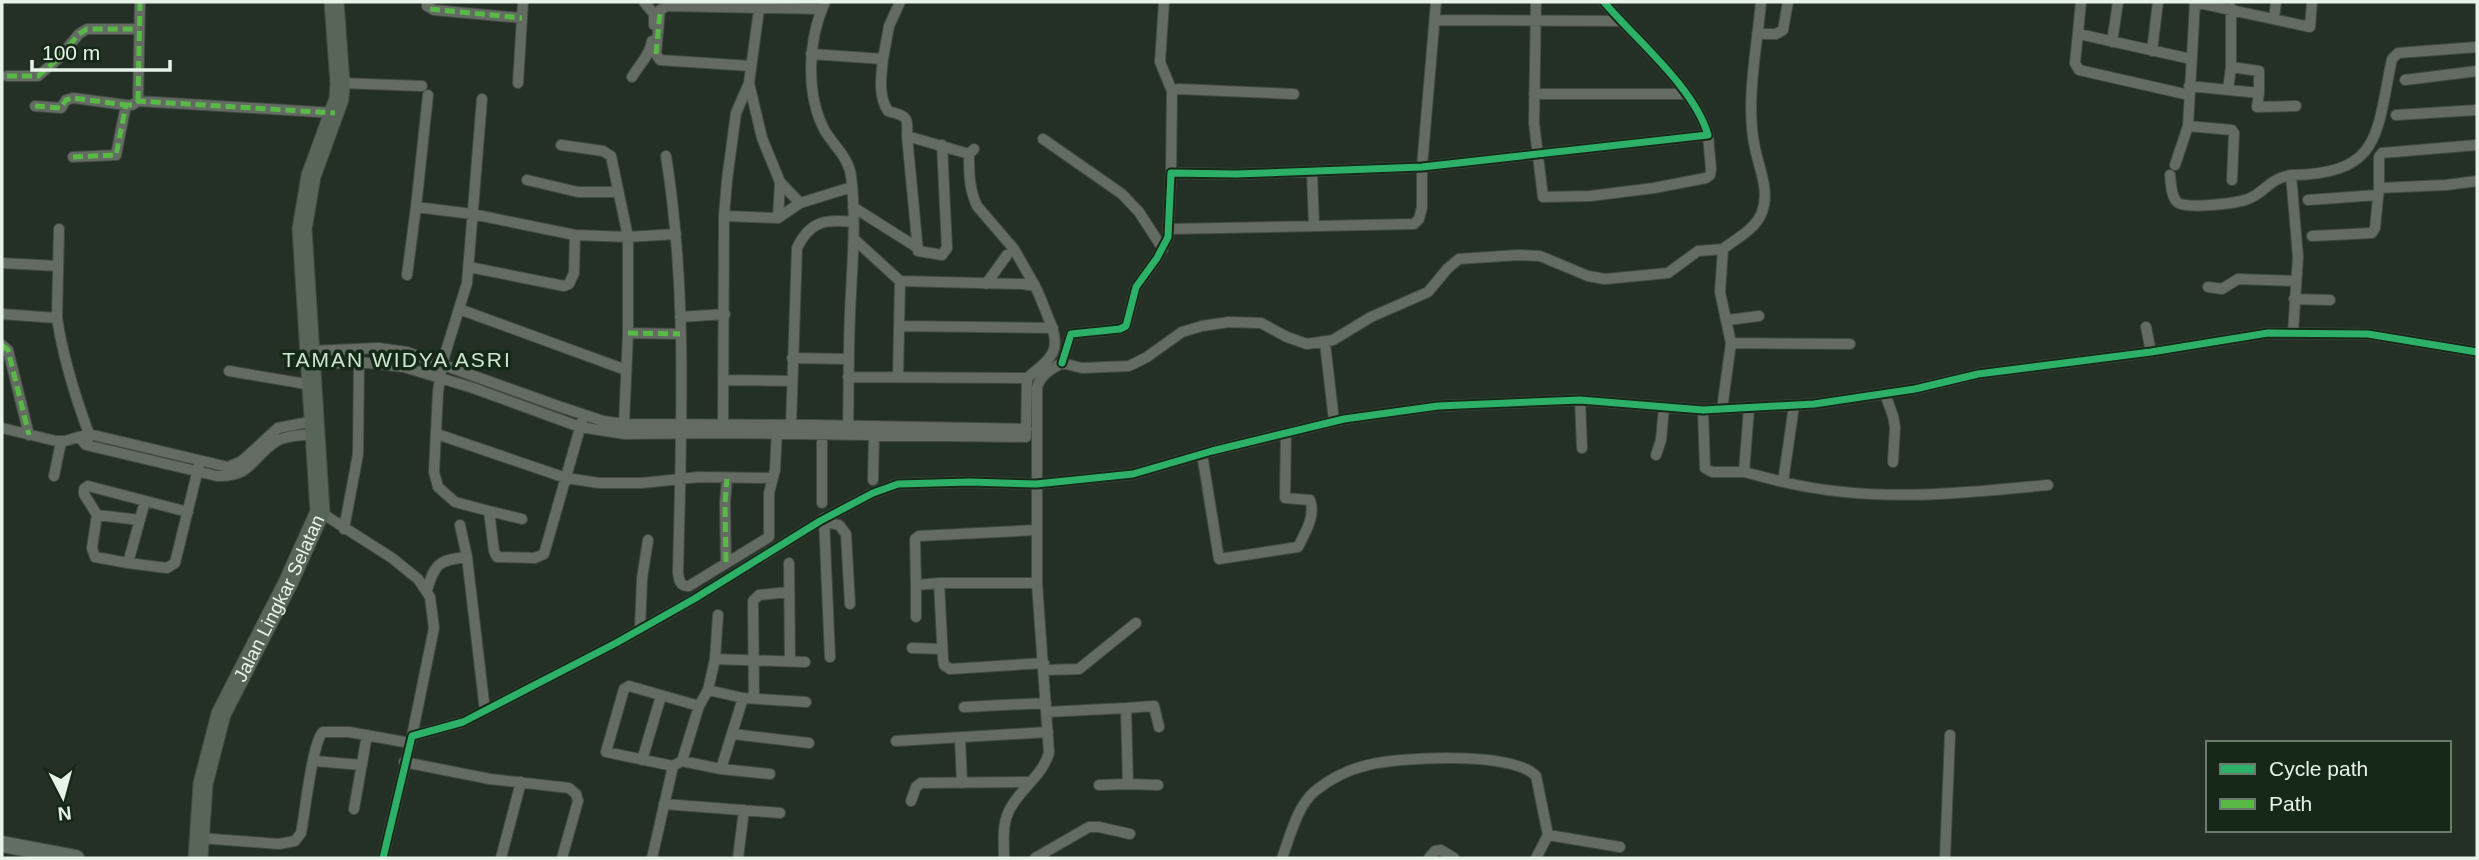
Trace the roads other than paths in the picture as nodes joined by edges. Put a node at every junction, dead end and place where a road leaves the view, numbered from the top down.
1 (140, 2) edge
2 (334, 2) edge
3 (427, 2) edge
4 (475, 2) edge
5 (523, 2) edge
6 (644, 2) edge
7 (900, 2) edge
8 (1164, 2) edge
9 (1436, 2) edge
10 (1536, 2) edge
11 (1604, 2) edge
12 (1761, 2) edge
13 (1788, 2) edge
14 (2081, 2) edge
15 (2118, 2) edge
16 (2158, 2) edge
17 (2194, 2) edge
18 (2276, 2) edge
19 (2312, 2) edge
20 (759, 4) edge
21 (824, 5) edge
22 (2231, 8) junction
23 (475, 14) junction
24 (522, 18) junction
25 (2274, 18) junction
26 (1434, 20) junction
27 (1620, 21) junction
28 (1536, 22) junction
29 (138, 29) junction
30 (1758, 34) junction
31 (2079, 34) junction
32 (2112, 42) junction
33 (2477, 47) edge
34 (2152, 51) junction
35 (811, 54) junction
36 (883, 59) junction
37 (2191, 59) junction
38 (751, 66) junction
39 (2231, 67) junction
40 (2477, 71) edge
41 (7, 76) dead end
42 (632, 78) dead end
43 (2405, 79) dead end
44 (340, 83) junction
45 (518, 83) dead end
46 (749, 83) junction
47 (2228, 90) junction
48 (1172, 91) junction
49 (2189, 91) junction
50 (2259, 93) junction
51 (1294, 94) dead end
52 (1534, 94) junction
53 (1687, 94) junction
54 (482, 99) dead end
55 (138, 101) junction
56 (126, 105) junction
57 (35, 106) dead end
58 (2296, 106) dead end
59 (2477, 110) edge
60 (755, 112) junction
61 (335, 113) junction
62 (736, 113) junction
63 (2396, 114) dead end
64 (2188, 126) junction
65 (1708, 135) junction
66 (907, 136) junction
67 (1043, 139) dead end
68 (561, 145) dead end
69 (942, 145) junction
70 (2477, 145) edge
71 (1536, 155) junction
72 (666, 156) dead end
73 (73, 157) dead end
74 (1423, 167) junction
75 (1312, 172) junction
76 (1171, 173) junction
77 (2291, 175) junction
78 (527, 180) dead end
79 (2232, 180) dead end
80 (2477, 181) edge
81 (780, 182) junction
82 (852, 187) junction
83 (2378, 191) junction
84 (617, 192) junction
85 (2308, 200) dead end
86 (800, 203) junction
87 (416, 207) junction
88 (853, 207) junction
89 (472, 214) junction
90 (724, 216) junction
91 (778, 218) junction
92 (853, 222) junction
93 (1314, 225) junction
94 (59, 229) dead end
95 (1170, 229) junction
96 (676, 234) junction
97 (575, 235) junction
98 (2312, 236) dead end
99 (628, 237) junction
100 (854, 239) junction
101 (918, 248) junction
102 (1163, 249) junction
103 (1723, 249) junction
104 (1007, 255) dead end
105 (2, 263) edge
106 (58, 267) junction
107 (469, 267) junction
108 (407, 275) dead end
109 (900, 281) junction
110 (2295, 281) junction
111 (986, 284) junction
112 (1035, 286) junction
113 (2208, 288) dead end
114 (2294, 299) junction
115 (2330, 300) dead end
116 (459, 309) junction
117 (2, 314) edge
118 (725, 314) junction
119 (1759, 316) dead end
120 (680, 317) junction
121 (57, 318) junction
122 (1728, 320) junction
123 (899, 326) junction
124 (2146, 327) dead end
125 (1053, 328) junction
126 (2293, 332) junction
127 (628, 333) junction
128 (680, 334) junction
129 (1325, 343) junction
130 (1731, 343) junction
131 (1850, 344) dead end
132 (2, 345) edge
133 (310, 350) junction
134 (2151, 352) junction
135 (2477, 352) edge
136 (792, 358) junction
137 (848, 359) junction
138 (359, 362) junction
139 (443, 363) junction
140 (1062, 363) junction
141 (625, 370) junction
142 (229, 371) dead end
143 (440, 377) junction
144 (848, 377) junction
145 (898, 377) junction
146 (1027, 378) junction
147 (724, 380) junction
148 (792, 381) junction
149 (312, 385) junction
150 (1885, 394) junction
151 (1580, 400) junction
152 (1794, 406) junction
153 (1664, 407) junction
154 (1749, 408) junction
155 (1722, 409) junction
156 (1703, 410) junction
157 (584, 415) junction
158 (1334, 421) junction
159 (625, 424) junction
160 (791, 425) junction
161 (315, 427) junction
162 (580, 427) junction
163 (2, 428) edge
164 (680, 429) junction
165 (723, 429) junction
166 (777, 430) junction
167 (848, 431) junction
168 (1026, 433) junction
169 (1286, 433) junction
170 (438, 434) junction
171 (29, 435) junction
172 (822, 435) junction
173 (874, 436) junction
174 (85, 439) junction
175 (61, 442) junction
176 (1582, 448) dead end
177 (1202, 454) junction
178 (1656, 455) dead end
179 (1893, 462) dead end
180 (199, 466) junction
181 (1744, 472) junction
182 (54, 476) dead end
183 (566, 478) junction
184 (679, 478) junction
185 (772, 478) junction
186 (727, 479) junction
187 (873, 480) dead end
188 (1783, 482) junction
189 (1036, 484) junction
190 (2048, 485) dead end
191 (145, 501) junction
192 (822, 503) dead end
193 (489, 511) junction
194 (188, 512) junction
195 (320, 512) junction
196 (97, 514) junction
197 (522, 519) dead end
198 (140, 520) junction
199 (825, 520) junction
200 (460, 525) dead end
201 (344, 529) junction
202 (1036, 530) junction
203 (648, 540) dead end
204 (467, 557) junction
205 (726, 562) junction
206 (128, 563) junction
207 (789, 563) dead end
208 (939, 583) junction
209 (1037, 583) junction
210 (916, 585) junction
211 (427, 590) junction
212 (789, 593) junction
213 (850, 604) dead end
214 (718, 615) dead end
215 (916, 617) dead end
216 (1136, 623) dead end
217 (640, 629) junction
218 (912, 648) dead end
219 (942, 649) junction
220 (830, 657) dead end
221 (715, 659) junction
222 (754, 659) junction
223 (790, 661) junction
224 (805, 662) dead end
225 (1044, 666) junction
226 (708, 690) junction
227 (661, 696) junction
228 (748, 698) junction
229 (806, 702) dead end
230 (699, 706) junction
231 (964, 707) dead end
232 (1046, 707) junction
233 (1126, 708) junction
234 (485, 711) junction
235 (1159, 727) dead end
236 (1048, 732) junction
237 (733, 734) junction
238 (367, 735) junction
239 (1950, 735) dead end
240 (960, 738) junction
241 (411, 740) junction
242 (896, 741) dead end
243 (809, 743) dead end
244 (642, 760) junction
245 (314, 761) junction
246 (404, 762) junction
247 (677, 764) junction
248 (362, 765) junction
249 (721, 769) junction
250 (771, 774) dead end
251 (521, 782) junction
252 (1029, 782) junction
253 (962, 783) junction
254 (1128, 784) junction
255 (1100, 785) dead end
256 (1158, 785) dead end
257 (911, 801) dead end
258 (663, 804) junction
259 (354, 809) dead end
260 (744, 810) junction
261 (780, 813) dead end
262 (1130, 834) dead end
263 (1548, 835) junction
264 (2, 844) edge
265 (1620, 847) dead end
266 (198, 852) edge
267 (76, 858) edge
268 (383, 858) edge
269 (501, 858) edge
270 (562, 858) edge
271 (652, 858) edge
272 (738, 858) edge
273 (1004, 858) edge
274 (1035, 858) edge
275 (1282, 858) edge
276 (1429, 858) edge
277 (1454, 858) edge
278 (1536, 858) edge
279 (1945, 858) edge

1 - 29 street
2 - 44 highway, Jalan Lingkar Selatan
3 - 23 street
4 - 23 street
5 - 24 street
6 - 42 street
7 - 36 street
8 - 48 street
9 - 26 street
10 - 28 street
11 - 27 street
12 - 30 street
13 - 30 street
14 - 31 street
15 - 32 street
16 - 34 street
17 - 22 street
17 - 37 street
18 - 25 street
19 - 25 street
20 - 21 street
20 - 38 street
20 - 38 street
21 - 35 street
22 - 25 street
22 - 39 street
23 - 24 street
24 - 45 street
26 - 28 street
26 - 74 street
27 - 28 street
27 - 53 street
28 - 52 street
29 - 41 street
29 - 55 street
30 - 103 street
31 - 32 street
31 - 49 street
32 - 34 street
33 - 77 street
34 - 37 street
35 - 36 street
35 - 82 street
36 - 66 street
37 - 49 street
38 - 46 street
39 - 47 street
39 - 50 street
40 - 43 street
44 - 61 highway, Jalan Lingkar Selatan
44 - 87 street
46 - 60 street
46 - 62 street
47 - 49 street
47 - 50 street
48 - 51 street
48 - 76 street
49 - 64 street
50 - 58 street
52 - 53 street
52 - 71 street
53 - 65 street
54 - 89 street
55 - 56 street
55 - 61 street
56 - 57 street
56 - 73 street
59 - 63 street
60 - 62 street
60 - 81 street
61 - 133 highway, Jalan Lingkar Selatan
62 - 90 street
64 - 77 street
64 - 79 street
65 - 71 street
65 - 71 street
66 - 69 street
66 - 101 street
67 - 102 street
68 - 84 street
69 - 101 street
69 - 112 street
70 - 83 street
71 - 74 street
72 - 96 street
74 - 75 street
74 - 93 street
75 - 76 street
75 - 93 street
76 - 95 street
77 - 110 street
78 - 84 street
80 - 83 street
81 - 86 street
81 - 91 street
82 - 86 street
82 - 88 street
83 - 85 street
83 - 98 street
84 - 99 street
86 - 91 street
87 - 89 street
87 - 108 street
88 - 92 street
88 - 101 street
89 - 97 street
89 - 107 street
90 - 91 street
90 - 118 street
92 - 100 street
92 - 136 street
93 - 95 street
94 - 106 street
95 - 102 street
96 - 99 street
96 - 120 street
97 - 99 street
97 - 107 street
99 - 127 street
100 - 109 street
100 - 137 street
102 - 140 street
103 - 122 street
103 - 129 street
104 - 111 street
105 - 106 street
106 - 121 street
107 - 116 street
109 - 111 street
109 - 123 street
110 - 113 street
110 - 114 street
111 - 112 street
112 - 125 street
114 - 115 street
114 - 126 street
116 - 139 street
116 - 141 street
117 - 121 street
118 - 120 street
118 - 147 street
119 - 122 street
120 - 128 street
121 - 174 street
122 - 130 street
123 - 125 street
123 - 145 street
124 - 134 street
125 - 146 street
126 - 134 street
126 - 135 street
127 - 128 street
127 - 141 street
128 - 164 street
129 - 140 street
129 - 158 street
130 - 131 street
130 - 155 street
132 - 171 street
133 - 138 street
133 - 139 street
133 - 149 highway, Jalan Lingkar Selatan
134 - 150 street
136 - 137 street
136 - 148 street
137 - 144 street
138 - 143 street
138 - 201 street
139 - 143 street
139 - 157 street
140 - 189 street
141 - 159 street
142 - 149 street
143 - 162 street
143 - 170 street
144 - 145 street
144 - 167 street
145 - 146 street
146 - 168 street
147 - 148 street
147 - 165 street
148 - 160 street
149 - 161 highway, Jalan Lingkar Selatan
150 - 152 street
150 - 179 street
151 - 153 street
151 - 158 street
151 - 176 street
152 - 154 street
152 - 188 street
153 - 156 street
153 - 178 street
154 - 155 street
154 - 181 street
155 - 156 street
156 - 181 street
157 - 159 street
157 - 162 street
158 - 169 street
159 - 164 street
160 - 166 street
160 - 167 street
161 - 180 street
161 - 195 highway, Jalan Lingkar Selatan
162 - 164 street
162 - 183 street
163 - 171 street
164 - 165 street
164 - 184 street
165 - 166 street
166 - 172 street
166 - 185 street
167 - 168 street
167 - 172 street
167 - 173 street
168 - 173 street
169 - 177 street
169 - 177 street
170 - 183 street
170 - 193 street
171 - 175 street
172 - 192 street
173 - 187 street
174 - 175 street
174 - 180 street
175 - 182 street
177 - 189 street
180 - 194 street
181 - 188 street
183 - 184 street
183 - 193 street
184 - 186 street
184 - 205 street
185 - 186 street
185 - 205 street
186 - 205 street
188 - 190 street
189 - 199 street
189 - 202 street
191 - 194 street
191 - 196 street
191 - 198 street
193 - 197 street
194 - 206 street
195 - 201 street
195 - 266 highway, Jalan Lingkar Selatan
196 - 198 street
196 - 206 street
198 - 206 street
199 - 213 street
199 - 217 street
199 - 220 street
200 - 204 street
201 - 211 street
202 - 209 street
202 - 210 street
203 - 217 street
204 - 211 street
204 - 234 street
207 - 212 street
208 - 209 street
208 - 210 street
208 - 219 street
209 - 225 street
210 - 215 street
211 - 241 street
212 - 222 street
212 - 223 street
214 - 221 street
216 - 225 street
217 - 234 street
218 - 219 street
219 - 225 street
221 - 222 street
221 - 226 street
222 - 223 street
222 - 228 street
223 - 224 street
225 - 232 street
226 - 228 street
226 - 230 street
227 - 230 street
227 - 244 street
227 - 244 street
228 - 229 street
228 - 237 street
230 - 247 street
231 - 232 street
232 - 233 street
232 - 236 street
233 - 235 street
233 - 254 street
234 - 241 street
236 - 240 street
236 - 252 street
237 - 243 street
237 - 249 street
238 - 241 street
238 - 245 street
238 - 248 street
239 - 279 street
240 - 242 street
240 - 253 street
241 - 246 street
244 - 247 street
245 - 248 street
245 - 266 street
246 - 251 street
246 - 268 street
247 - 249 street
247 - 258 street
248 - 259 street
249 - 250 street
251 - 269 street
251 - 270 street
252 - 253 street
252 - 273 street
253 - 257 street
254 - 255 street
254 - 256 street
258 - 260 street
258 - 271 street
260 - 261 street
260 - 272 street
262 - 274 street
263 - 265 street
263 - 275 street
263 - 278 street
264 - 267 street
276 - 277 street

